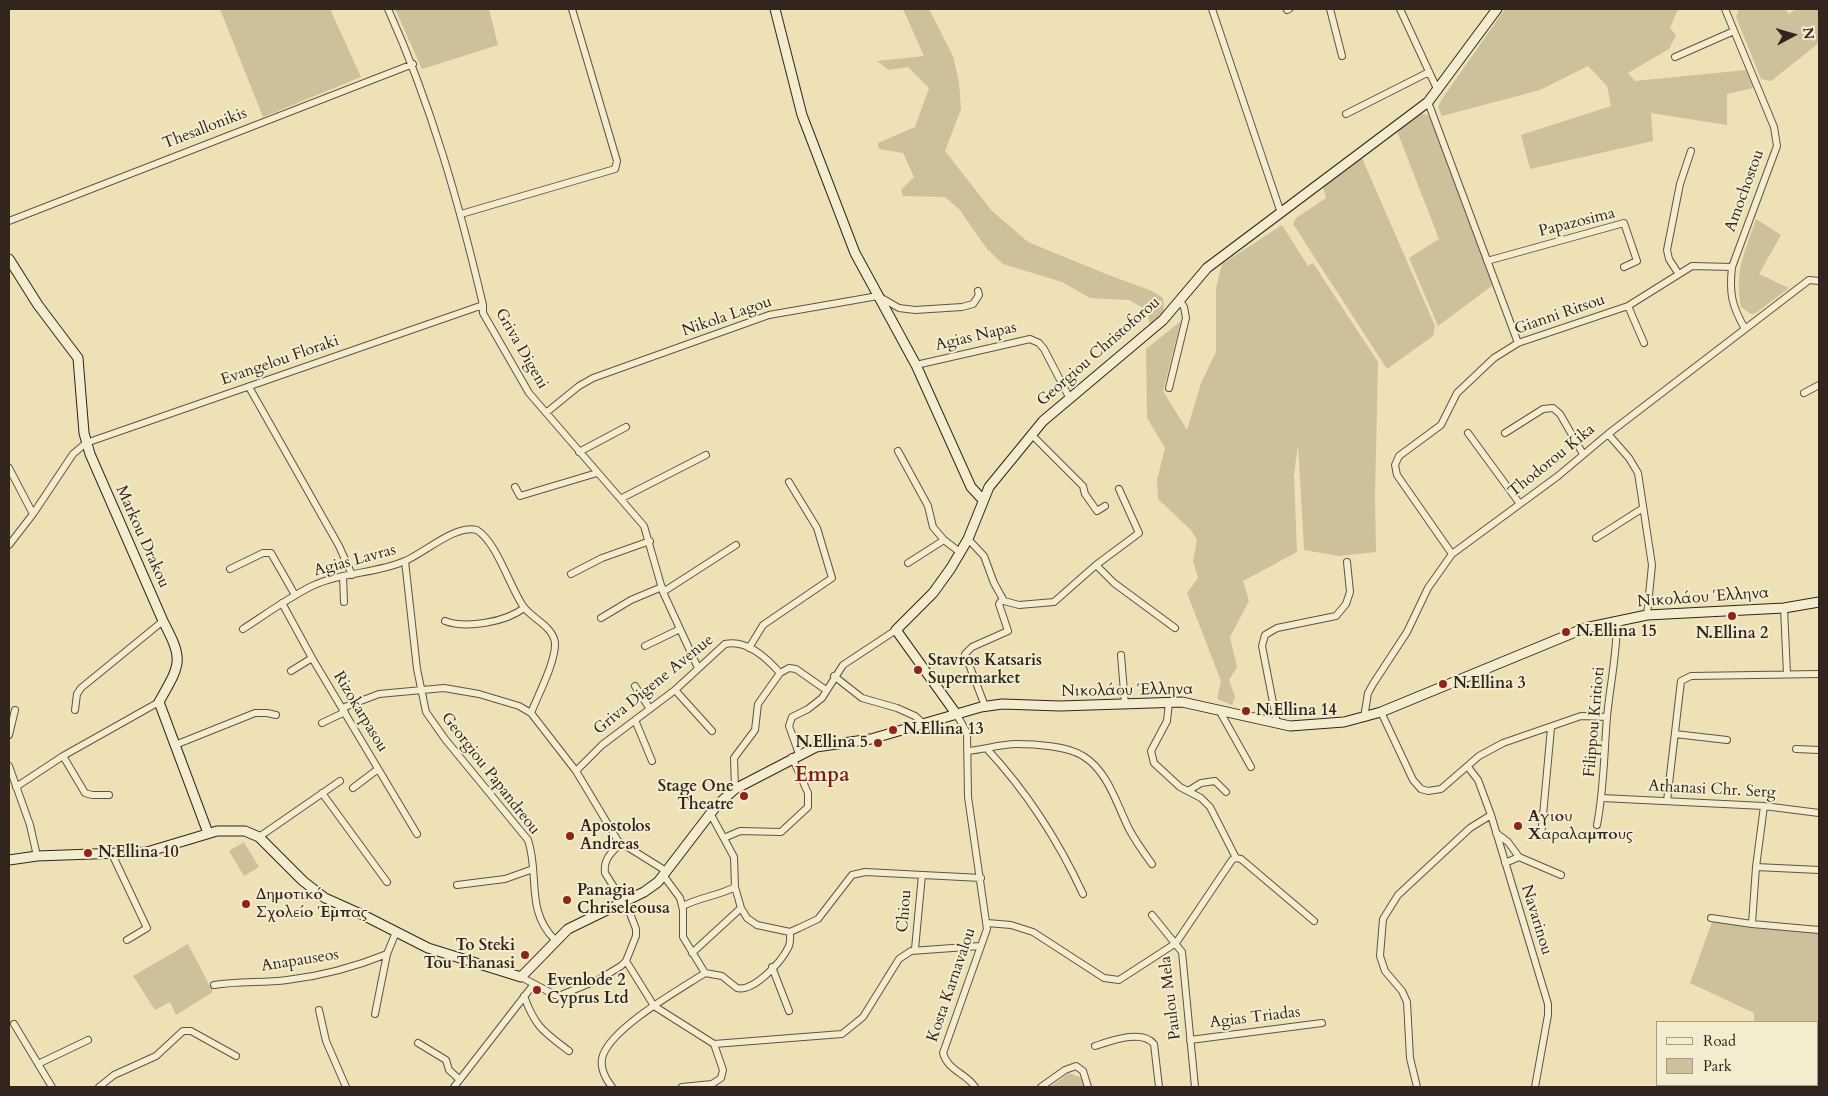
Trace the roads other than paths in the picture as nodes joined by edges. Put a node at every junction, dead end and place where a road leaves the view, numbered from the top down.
1 (388, 9) edge
2 (572, 9) edge
3 (775, 9) edge
4 (1212, 9) edge
5 (1330, 9) edge
6 (1400, 9) edge
7 (1497, 9) edge
8 (1725, 9) edge
9 (1734, 31) junction
10 (1342, 56) dead end
11 (1675, 57) dead end
12 (412, 64) junction
13 (1429, 72) junction
14 (1438, 92) junction
15 (1428, 102) junction
16 (1346, 114) dead end
17 (1691, 151) dead end
18 (1281, 212) junction
19 (461, 214) junction
20 (9, 221) edge
21 (9, 260) edge
22 (1486, 261) junction
23 (1624, 267) dead end
24 (1732, 267) junction
25 (1678, 273) junction
26 (1819, 280) edge
27 (978, 291) dead end
28 (878, 296) junction
29 (1180, 301) junction
30 (483, 305) junction
31 (1628, 306) junction
32 (1745, 329) junction
33 (1518, 343) junction
34 (1644, 343) dead end
35 (916, 365) junction
36 (1819, 386) edge
37 (249, 387) junction
38 (1169, 388) dead end
39 (1804, 393) dead end
40 (1069, 397) junction
41 (547, 412) junction
42 (626, 427) dead end
43 (1468, 433) dead end
44 (1505, 433) dead end
45 (1031, 434) junction
46 (1608, 434) junction
47 (86, 443) junction
48 (898, 451) dead end
49 (580, 452) junction
50 (1583, 454) junction
51 (706, 455) dead end
52 (9, 468) edge
53 (598, 473) junction
54 (789, 482) dead end
55 (515, 487) dead end
56 (1119, 489) dead end
57 (622, 498) junction
58 (983, 500) junction
59 (1520, 504) junction
60 (1105, 506) dead end
61 (1643, 508) junction
62 (33, 514) junction
63 (1596, 538) dead end
64 (968, 539) junction
65 (944, 540) junction
66 (650, 541) junction
67 (9, 545) edge
68 (736, 545) dead end
69 (961, 553) junction
70 (1452, 554) junction
71 (405, 561) junction
72 (1347, 562) dead end
73 (908, 563) dead end
74 (1096, 565) junction
75 (230, 569) dead end
76 (571, 574) dead end
77 (352, 575) junction
78 (343, 576) junction
79 (663, 589) junction
80 (295, 595) junction
81 (1002, 600) junction
82 (344, 602) dead end
83 (1819, 602) edge
84 (282, 603) junction
85 (524, 608) junction
86 (1784, 608) junction
87 (1647, 615) junction
88 (601, 618) dead end
89 (163, 621) junction
90 (444, 621) dead end
91 (1617, 621) junction
92 (1175, 628) dead end
93 (244, 629) dead end
94 (680, 629) junction
95 (896, 630) junction
96 (646, 646) dead end
97 (748, 648) junction
98 (1121, 655) dead end
99 (312, 658) junction
100 (698, 668) junction
101 (291, 671) dead end
102 (780, 673) junction
103 (1787, 674) junction
104 (1819, 674) edge
105 (834, 676) junction
106 (635, 686) dead end
107 (421, 689) junction
108 (675, 690) junction
109 (826, 690) junction
110 (160, 702) junction
111 (1169, 702) junction
112 (1125, 704) junction
113 (985, 706) junction
114 (650, 709) junction
115 (15, 710) dead end
116 (75, 710) dead end
117 (344, 710) junction
118 (1219, 710) junction
119 (1381, 712) junction
120 (531, 713) junction
121 (276, 715) dead end
122 (957, 715) junction
123 (1607, 717) junction
124 (1364, 718) junction
125 (635, 720) junction
126 (322, 723) dead end
127 (924, 724) junction
128 (1277, 724) junction
129 (1551, 728) junction
130 (712, 731) dead end
131 (1675, 734) junction
132 (9, 735) edge
133 (1727, 740) dead end
134 (176, 744) junction
135 (1796, 749) dead end
136 (987, 750) junction
137 (1819, 750) edge
138 (967, 751) junction
139 (63, 756) junction
140 (796, 756) junction
141 (652, 762) dead end
142 (9, 766) edge
143 (1251, 767) dead end
144 (1468, 767) junction
145 (378, 769) junction
146 (576, 772) junction
147 (340, 781) dead end
148 (16, 787) junction
149 (353, 788) dead end
150 (734, 789) junction
151 (1188, 791) junction
152 (1226, 792) dead end
153 (322, 793) junction
154 (109, 795) dead end
155 (1602, 798) junction
156 (1667, 801) junction
157 (1764, 806) junction
158 (710, 813) junction
159 (1819, 813) edge
160 (1491, 815) junction
161 (1597, 825) dead end
162 (208, 832) junction
163 (1496, 833) junction
164 (417, 834) dead end
165 (260, 837) junction
166 (1541, 837) dead end
167 (724, 838) junction
168 (621, 843) junction
169 (112, 854) junction
170 (37, 856) junction
171 (1236, 858) junction
172 (1519, 858) junction
173 (9, 860) edge
174 (1505, 863) junction
175 (1152, 864) dead end
176 (1756, 867) junction
177 (533, 869) junction
178 (1819, 870) edge
179 (664, 873) junction
180 (922, 875) junction
181 (1561, 875) dead end
182 (981, 878) junction
183 (387, 882) dead end
184 (457, 885) dead end
185 (735, 887) junction
186 (1083, 894) dead end
187 (624, 901) junction
188 (682, 906) junction
189 (741, 908) junction
190 (1152, 915) dead end
191 (1711, 918) dead end
192 (1314, 920) dead end
193 (987, 923) junction
194 (1752, 924) junction
195 (1819, 930) edge
196 (396, 932) junction
197 (790, 932) junction
198 (127, 940) dead end
199 (555, 940) junction
200 (1176, 943) junction
201 (980, 946) junction
202 (915, 949) junction
203 (692, 953) junction
204 (387, 954) junction
205 (626, 961) junction
206 (772, 967) junction
207 (705, 973) junction
208 (521, 977) junction
209 (534, 984) junction
210 (214, 985) dead end
211 (524, 996) junction
212 (654, 1006) junction
213 (319, 1010) dead end
214 (789, 1012) dead end
215 (375, 1014) dead end
216 (1322, 1023) dead end
217 (14, 1024) dead end
218 (88, 1040) dead end
219 (1190, 1040) junction
220 (418, 1043) dead end
221 (714, 1044) junction
222 (1095, 1046) dead end
223 (569, 1051) dead end
224 (236, 1056) dead end
225 (38, 1064) junction
226 (459, 1078) junction
227 (713, 1086) edge
228 (52, 1087) edge
229 (98, 1087) edge
230 (346, 1087) edge
231 (454, 1087) edge
232 (612, 1087) edge
233 (682, 1087) edge
234 (975, 1087) edge
235 (1041, 1087) edge
236 (1088, 1087) edge
237 (1159, 1087) edge
238 (1195, 1087) edge
239 (1417, 1087) edge
240 (1534, 1087) edge

1 - 12 street, Griva Digeni
2 - 19 street
3 - 28 street
4 - 18 street
5 - 10 street
6 - 13 street
7 - 14 street, Georgiou Christoforou
8 - 9 street, Amochostou
9 - 11 street
9 - 24 street, Amochostou
12 - 19 street, Griva Digeni
12 - 20 street, Thesallonikis
13 - 14 street
13 - 16 street
14 - 15 street, Georgiou Christoforou
15 - 18 street, Georgiou Christoforou
15 - 22 street
17 - 25 street
18 - 29 street, Georgiou Christoforou
19 - 30 street, Griva Digeni
21 - 47 street, Markou Drakou
22 - 23 street, Papazosima
22 - 33 street
24 - 25 street, Gianni Ritsou
24 - 32 street, Amochostou
25 - 31 street, Gianni Ritsou
26 - 32 street, Thodorou Kika
27 - 28 street
28 - 35 street
28 - 41 street, Nikola Lagou
29 - 38 street
29 - 40 street, Georgiou Christoforou
30 - 37 street, Evangelou Floraki
30 - 41 street, Griva Digeni
31 - 33 street, Gianni Ritsou
31 - 34 street
32 - 46 street, Thodorou Kika
33 - 70 street, Gianni Ritsou
35 - 40 street, Agias Napas
35 - 58 street
36 - 39 street
37 - 47 street, Evangelou Floraki
37 - 77 street
40 - 45 street, Georgiou Christoforou
41 - 49 street, Griva Digeni
42 - 49 street
43 - 59 street
44 - 50 street
45 - 58 street, Georgiou Christoforou
45 - 60 street
46 - 50 street, Thodorou Kika
46 - 61 street
47 - 62 street
47 - 89 street, Markou Drakou
48 - 65 street
49 - 53 street, Griva Digeni
50 - 59 street, Thodorou Kika
51 - 57 street
52 - 62 street
53 - 55 street
53 - 57 street, Griva Digeni
54 - 97 street
56 - 74 street
57 - 66 street, Griva Digeni
58 - 64 street, Georgiou Christoforou
59 - 70 street, Thodorou Kika
61 - 63 street
61 - 87 street
62 - 67 street
64 - 69 street, Georgiou Christoforou
64 - 81 street
65 - 69 street
65 - 73 street
66 - 76 street
66 - 79 street, Griva Digeni
68 - 79 street
69 - 95 street, Georgiou Christoforou
70 - 124 street, Thodorou Kika
71 - 77 street, Agias Lavras
71 - 85 street, Agias Lavras
71 - 107 street, Georgiou Papandreou
72 - 128 street
74 - 81 street
74 - 92 street
75 - 80 street
77 - 78 street, Agias Lavras
78 - 80 street, Agias Lavras
78 - 82 street
79 - 88 street
79 - 94 street, Griva Digeni
80 - 84 street, Agias Lavras
81 - 113 street
83 - 86 street, Νικολάου Έλληνα
84 - 93 street, Agias Lavras
84 - 99 street, Rizokarpasou
85 - 90 street
85 - 120 street
86 - 87 street, Νικολάου Έλληνα
86 - 103 street
87 - 91 street, Νικολάου Έλληνα
89 - 110 street, Markou Drakou
89 - 116 street
91 - 119 street, Νικολάου Έλληνα
91 - 123 street, Filippou Kritioti
94 - 96 street
94 - 100 street, Griva Digeni
95 - 105 street, Georgiou Christoforou
95 - 122 street
97 - 100 street, Griva Digene Avenue
97 - 102 street, Griva Digene Avenue
98 - 112 street
99 - 101 street
99 - 117 street, Rizokarpasou
100 - 108 street, Griva Digene Avenue
102 - 109 street
102 - 150 street
103 - 104 street
103 - 131 street
105 - 109 street, Georgiou Christoforou
105 - 127 street
106 - 114 street
107 - 117 street
107 - 120 street
107 - 177 street, Georgiou Papandreou
108 - 114 street, Griva Digene Avenue
108 - 130 street
109 - 140 street, Georgiou Christoforou
110 - 134 street
110 - 139 street
111 - 112 street, Νικολάου Έλληνα
111 - 118 street, Νικολάου Έλληνα
111 - 151 street
112 - 113 street, Νικολάου Έλληνα
113 - 122 street, Νικολάου Έλληνα
114 - 125 street, Griva Digene Avenue
115 - 132 street
117 - 126 street
117 - 145 street, Rizokarpasou
118 - 128 street, Νικολάου Έλληνα
118 - 143 street
119 - 124 street, Νικολάου Έλληνα
119 - 144 street
120 - 146 street
121 - 134 street
122 - 127 street, Νικολάου Έλληνα
122 - 138 street, Kosta Karnavalou
123 - 129 street
123 - 155 street, Filippou Kritioti
124 - 128 street, Νικολάου Έλληνα
125 - 141 street
125 - 146 street, Griva Digene Avenue
127 - 140 street, Νικολάου Έλληνα
129 - 144 street
129 - 166 street
131 - 133 street
131 - 156 street
134 - 162 street
135 - 137 street
136 - 138 street
136 - 175 street
136 - 186 street
138 - 182 street, Kosta Karnavalou
139 - 148 street
139 - 154 street
140 - 150 street, Νικολάου Έλληνα
140 - 167 street
142 - 148 street
144 - 160 street, Navarinou
145 - 149 street
145 - 164 street, Rizokarpasou
146 - 168 street
147 - 153 street
148 - 170 street
150 - 158 street, Νικολάου Έλληνα
151 - 152 street
151 - 171 street
153 - 165 street
153 - 183 street
155 - 156 street, Athanasi Chr. Serg
155 - 161 street, Filippou Kritioti
156 - 157 street, Athanasi Chr. Serg
157 - 159 street, Athanasi Chr. Serg
157 - 176 street
158 - 167 street
158 - 179 street, Νικολάου Έλληνα
160 - 163 street, Navarinou
160 - 239 street
162 - 165 street
162 - 169 street
163 - 172 street
163 - 174 street, Navarinou
165 - 196 street
167 - 185 street
168 - 179 street
168 - 187 street
169 - 170 street
169 - 198 street
170 - 173 street
171 - 192 street
171 - 200 street
172 - 174 street
172 - 181 street
174 - 240 street, Navarinou
176 - 178 street
176 - 194 street
177 - 184 street
177 - 199 street, Georgiou Papandreou
179 - 187 street, Νικολάου Έλληνα
179 - 188 street
180 - 182 street
180 - 197 street
180 - 202 street, Chiou
182 - 193 street, Kosta Karnavalou
185 - 188 street
185 - 189 street
187 - 199 street, Νικολάου Έλληνα
187 - 205 street
188 - 203 street
189 - 197 street
189 - 203 street
190 - 200 street, Paulou Mela
191 - 194 street
193 - 200 street
193 - 201 street, Kosta Karnavalou
194 - 195 street
196 - 204 street
196 - 208 street
197 - 206 street
199 - 208 street, Νικολάου Έλληνα
200 - 219 street, Paulou Mela
201 - 202 street
201 - 234 street, Kosta Karnavalou
202 - 221 street
203 - 207 street
204 - 210 street, Anapauseos
204 - 215 street
205 - 209 street
205 - 212 street
206 - 207 street
206 - 214 street
207 - 212 street
208 - 209 street
209 - 211 street
211 - 223 street
211 - 226 street
212 - 221 street
212 - 232 street
213 - 230 street
216 - 219 street, Agias Triadas
217 - 225 street
218 - 225 street
219 - 238 street, Paulou Mela
220 - 226 street
221 - 227 street
222 - 237 street
224 - 229 street
225 - 228 street
226 - 231 street
227 - 233 street
235 - 236 street

